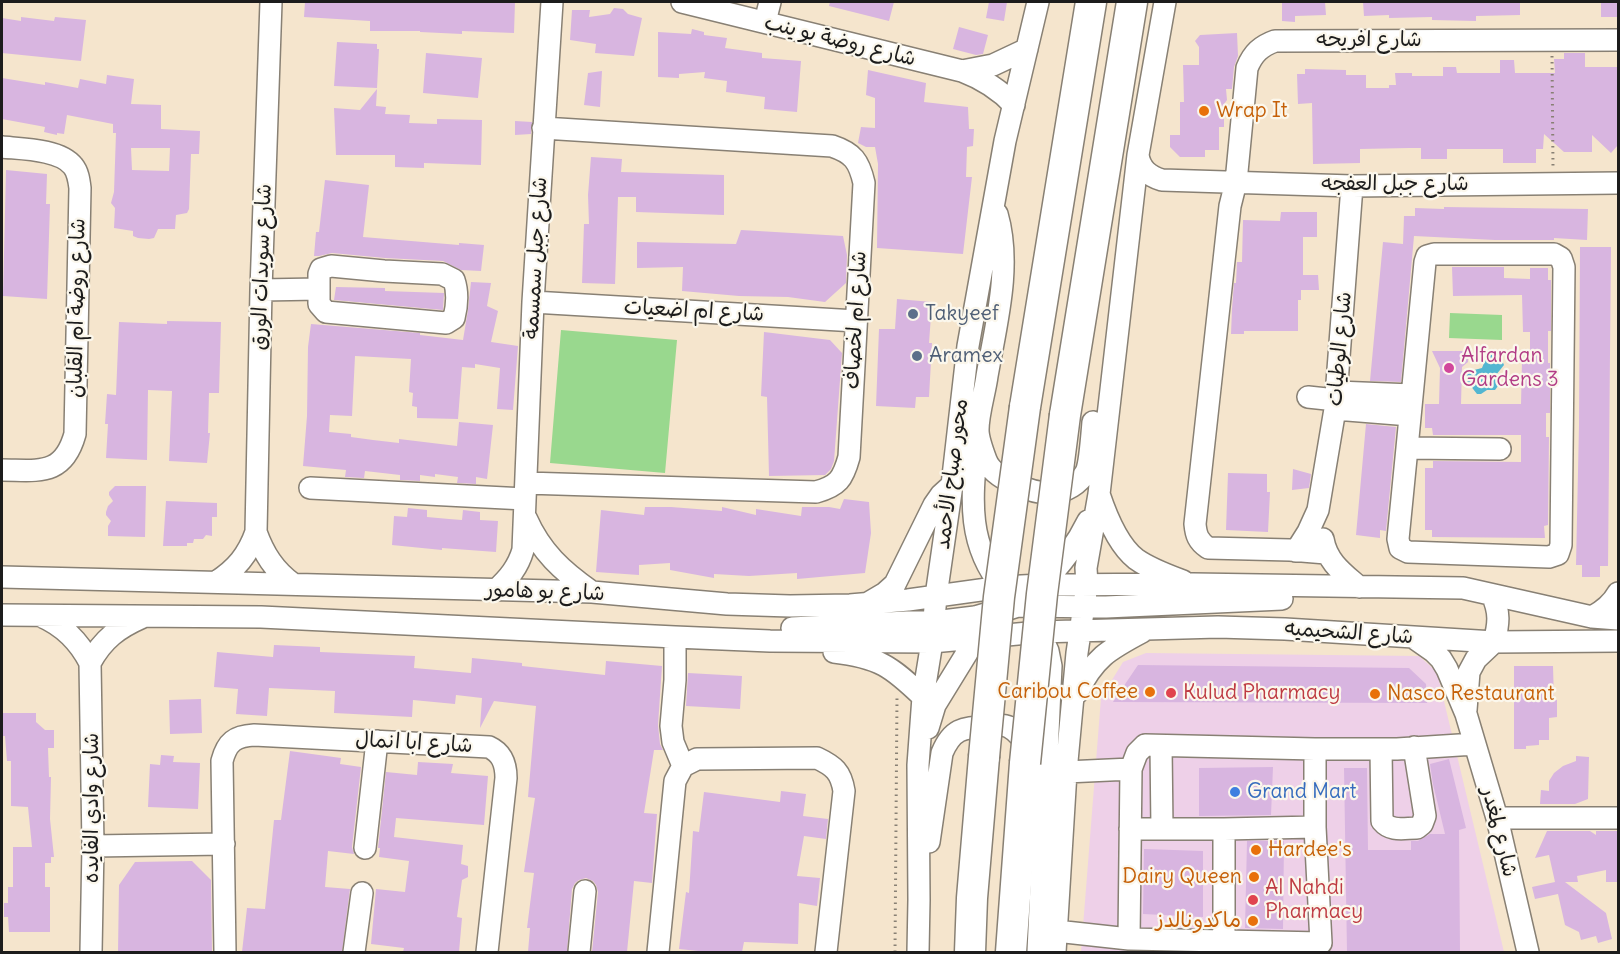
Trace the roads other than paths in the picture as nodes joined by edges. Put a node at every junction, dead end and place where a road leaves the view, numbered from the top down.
1 (271, 2) edge
2 (552, 2) edge
3 (682, 2) edge
4 (770, 2) edge
5 (1038, 2) edge
6 (1091, 2) edge
7 (1132, 2) edge
8 (1165, 2) edge
9 (765, 22) junction
10 (1618, 40) edge
11 (1027, 49) junction
12 (962, 71) junction
13 (1014, 105) junction
14 (543, 128) junction
15 (2, 147) edge
16 (1138, 155) junction
17 (1171, 180) junction
18 (1236, 182) junction
19 (1618, 183) edge
20 (1352, 186) junction
21 (1132, 198) junction
22 (994, 204) junction
23 (319, 289) junction
24 (261, 290) junction
25 (533, 302) junction
26 (1120, 311) junction
27 (855, 321) junction
28 (1308, 397) dead end
29 (1336, 400) junction
30 (1411, 405) junction
31 (978, 431) junction
32 (1407, 448) junction
33 (1500, 449) dead end
34 (2, 470) edge
35 (952, 484) junction
36 (310, 488) dead end
37 (1099, 494) junction
38 (525, 499) junction
39 (1318, 510) junction
40 (256, 532) junction
41 (1296, 551) junction
42 (1326, 553) junction
43 (2, 577) edge
44 (216, 582) junction
45 (292, 584) junction
46 (1193, 584) junction
47 (1041, 585) junction
48 (1087, 585) junction
49 (1002, 586) junction
50 (1359, 587) junction
51 (496, 590) junction
52 (592, 592) junction
53 (1618, 593) edge
54 (1492, 595) junction
55 (936, 596) junction
56 (868, 604) junction
57 (1010, 607) junction
58 (1084, 607) junction
59 (2, 615) edge
60 (38, 615) junction
61 (147, 616) junction
62 (1592, 617) junction
63 (1618, 619) edge
64 (1149, 629) junction
65 (933, 632) junction
66 (1039, 632) junction
67 (1080, 632) junction
68 (1414, 637) junction
69 (675, 638) junction
70 (976, 638) junction
71 (723, 639) junction
72 (1618, 641) edge
73 (1494, 642) junction
74 (90, 663) junction
75 (923, 697) junction
76 (1072, 705) junction
77 (1466, 714) junction
78 (377, 741) junction
79 (1475, 744) junction
80 (1161, 746) junction
81 (1414, 747) junction
82 (1315, 749) junction
83 (1381, 749) junction
84 (918, 765) junction
85 (683, 766) junction
86 (1131, 769) junction
87 (1066, 772) junction
88 (1046, 787) junction
89 (1497, 818) junction
90 (1618, 818) edge
91 (1315, 827) junction
92 (1130, 829) junction
93 (1161, 829) junction
94 (1224, 829) junction
95 (224, 844) junction
96 (93, 846) junction
97 (365, 848) dead end
98 (585, 891) dead end
99 (362, 894) dead end
100 (919, 900) junction
101 (1056, 931) junction
102 (1129, 939) junction
103 (1224, 941) junction
104 (1321, 948) edge
105 (91, 952) edge
106 (225, 952) edge
107 (354, 952) edge
108 (487, 952) edge
109 (579, 952) edge
110 (658, 952) edge
111 (826, 952) edge
112 (918, 952) edge
113 (970, 952) edge
114 (1011, 952) edge
115 (1038, 952) edge
116 (1055, 952) edge
117 (1528, 952) edge

1 - 24 street, شارع سويدات الورق
2 - 14 street, شارع جبل سمسمة
3 - 9 street, شارع روضة بو ينب
4 - 9 street
5 - 11 street, محور صباح الأحمد
6 - 113 highway, bridge
7 - 114 highway, bridge
8 - 16 street
9 - 12 street, شارع روضة بو ينب
10 - 18 street, شارع افريحه
11 - 12 street, شارع روضة بو ينب
11 - 13 street, محور صباح الأحمد
12 - 13 street, شارع روضة بو ينب
13 - 22 street, محور صباح الأحمد
14 - 25 street, شارع جبل سمسمة
14 - 27 street, شارع ام لخصاف
15 - 34 street, شارع روضة ام القلبان
16 - 17 street, شارع جبل العفجه
16 - 21 street
17 - 18 street, شارع جبل العفجه
17 - 21 street, شارع جبل العفجه
18 - 20 street, شارع جبل العفجه
18 - 41 street
19 - 20 street, شارع جبل العفجه
20 - 29 street, شارع الوطيات
21 - 26 street
22 - 31 street
22 - 35 street, محور صباح الأحمد
23 - 23 street
23 - 24 street
24 - 40 street, شارع سويدات الورق
25 - 27 street, شارع ام اضعيات
25 - 38 street, شارع جبل سمسمة
26 - 31 street
26 - 37 street
27 - 38 street, شارع ام لخصاف
28 - 29 street
29 - 30 street
29 - 39 street, شارع الوطيات
30 - 32 street
30 - 32 street
31 - 49 street
32 - 33 street
35 - 55 street, محور صباح الأحمد
35 - 56 street
36 - 38 street
37 - 46 street
37 - 47 street
37 - 48 street
38 - 51 street, شارع جبل سمسمة
38 - 52 street, شارع جبل سمسمة
39 - 41 street, شارع الوطيات
39 - 42 street, شارع الوطيات
40 - 44 street, شارع سويدات الورق
40 - 45 street, شارع سويدات الورق
41 - 42 street
42 - 50 street
43 - 44 street, شارع بو هامور
44 - 45 street, شارع بو هامور
45 - 51 street, شارع بو هامور
46 - 48 street, شارع الشحيميه
46 - 50 street, شارع الشحيميه
47 - 48 street, شارع بو هامور
47 - 49 street, شارع بو هامور
47 - 57 street
48 - 58 street
49 - 55 street, شارع بو هامور
49 - 57 street
50 - 54 street, شارع الشحيميه
50 - 58 street
51 - 52 street, شارع بو هامور
52 - 56 street, شارع بو هامور
53 - 62 street
54 - 62 street, شارع الشحيميه
54 - 73 street
55 - 56 street, شارع بو هامور
55 - 57 street
55 - 65 street, محور صباح الأحمد
57 - 58 street
57 - 65 street
57 - 66 street
57 - 67 street
57 - 70 street
58 - 67 street
59 - 60 street, شارع بو هامور
60 - 61 street, شارع بو هامور
60 - 74 street
61 - 69 street, شارع بو هامور
61 - 74 street
62 - 63 street, شارع الشحيميه
64 - 67 street, شارع الشحيميه
64 - 68 street, شارع الشحيميه
64 - 76 street
65 - 70 street, شارع بو هامور
65 - 71 street, شارع بو هامور
65 - 75 street, محور صباح الأحمد
66 - 67 street, شارع بو هامور
66 - 70 street, شارع بو هامور
66 - 88 street
67 - 76 street
68 - 73 street, شارع الشحيميه
68 - 77 street, شارع لمغدر
69 - 71 street, شارع بو هامور
69 - 85 street
70 - 84 street
71 - 75 street
72 - 73 street, شارع الشحيميه
73 - 77 street, شارع لمغدر
74 - 96 street, شارع وادي الفايده
75 - 84 street, محور صباح الأحمد
76 - 87 street
77 - 79 street, شارع لمغدر
78 - 95 street, شارع ابا انمال
78 - 97 street
78 - 108 street, شارع ابا انمال
79 - 81 street
79 - 89 street, شارع لمغدر
80 - 82 street
80 - 86 street
80 - 93 street
81 - 83 street
81 - 83 street
82 - 83 street
82 - 91 street
84 - 100 street, محور صباح الأحمد
85 - 110 street
85 - 111 street
86 - 87 street
86 - 92 street
87 - 101 street
88 - 100 street
88 - 115 street
89 - 90 street
89 - 117 street, شارع لمغدر
91 - 94 street
91 - 104 street
92 - 93 street
92 - 102 street
93 - 94 street
94 - 103 street
95 - 96 street
95 - 106 street, شارع ابا انمال
96 - 105 street, شارع وادي الفايده
98 - 109 street
99 - 107 street
100 - 112 street, محور صباح الأحمد
101 - 102 street
101 - 116 street
102 - 103 street
103 - 104 street

